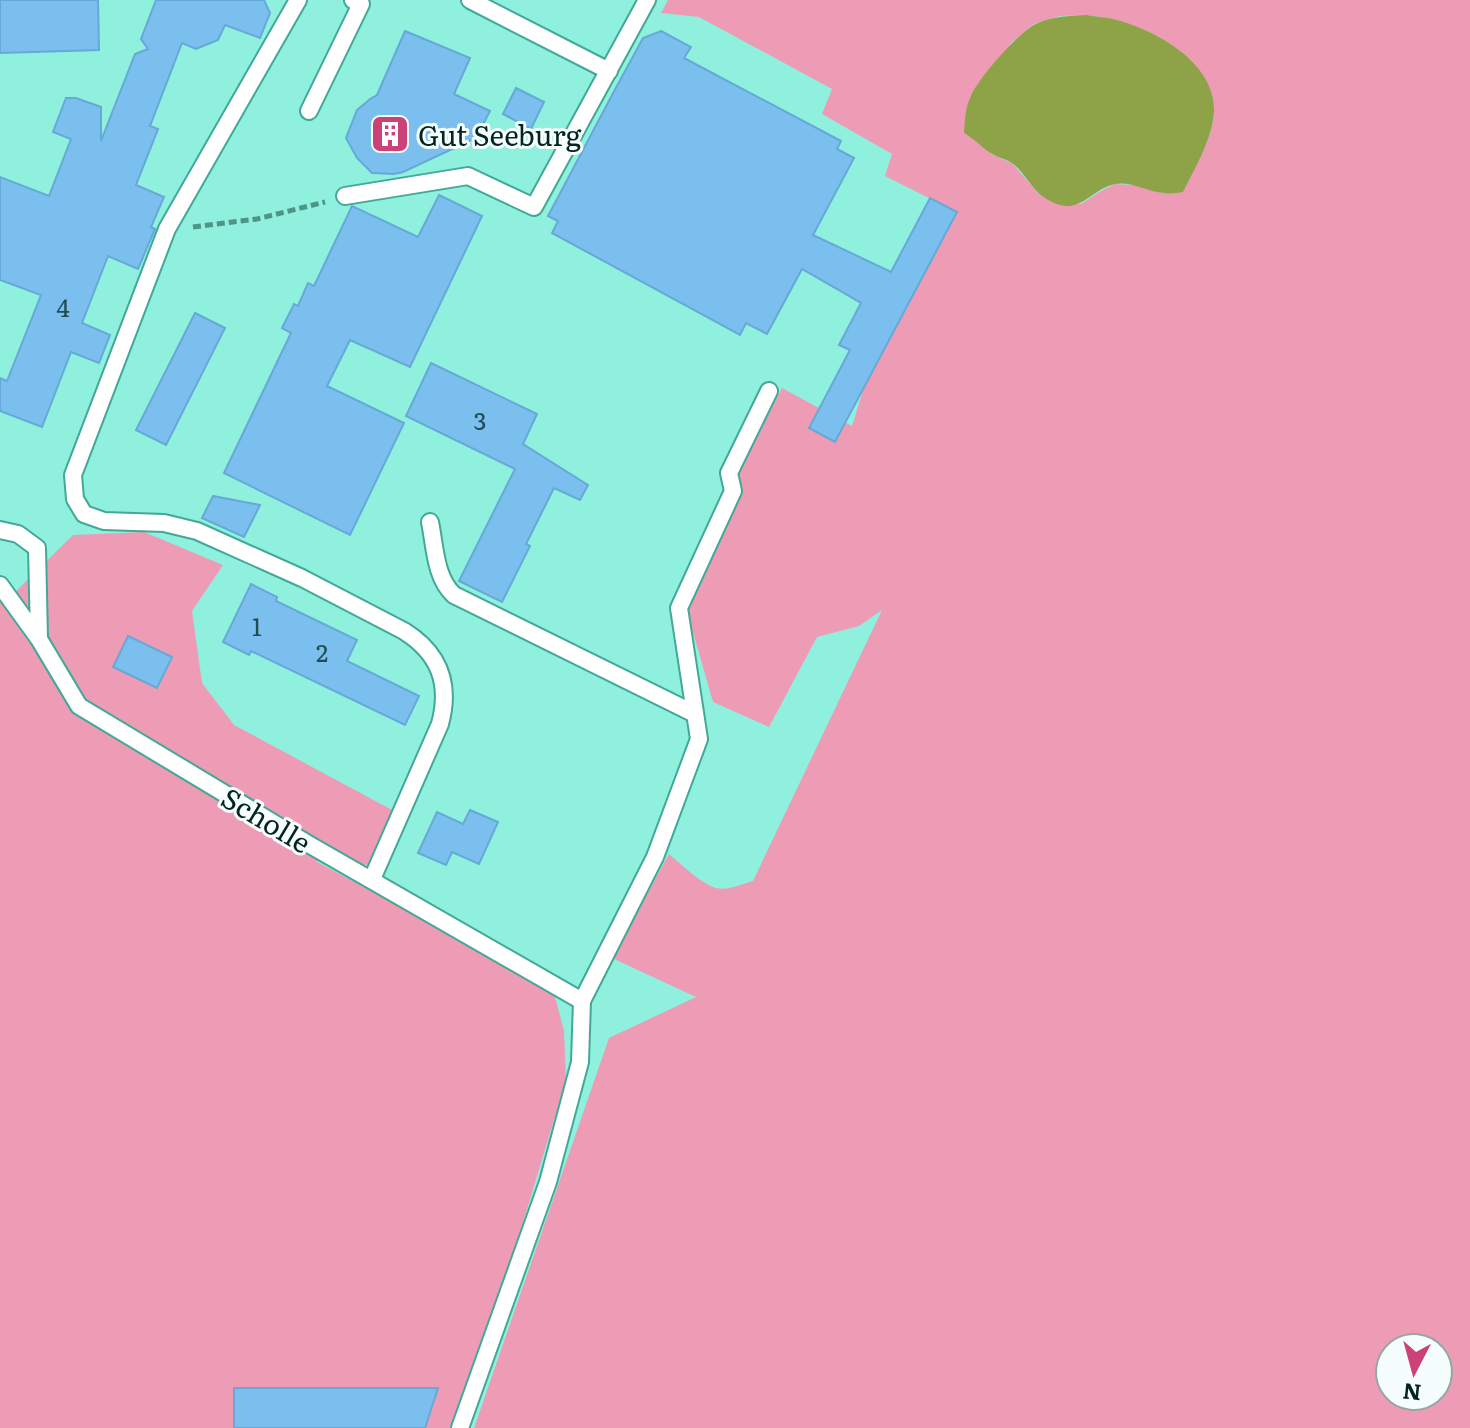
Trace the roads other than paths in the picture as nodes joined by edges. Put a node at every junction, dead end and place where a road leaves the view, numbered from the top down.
1 (298, 0) edge
2 (353, 0) edge
3 (470, 0) edge
4 (647, 0) edge
5 (609, 71) junction
6 (309, 111) dead end
7 (345, 196) road end
8 (769, 391) dead end
9 (430, 522) dead end
10 (0, 530) edge
11 (0, 585) edge
12 (39, 639) junction
13 (695, 714) junction
14 (372, 879) junction
15 (582, 1001) junction
16 (460, 1428) edge

1 - 14 lane
2 - 6 lane
3 - 5 lane
4 - 5 lane
5 - 7 lane
8 - 13 lane
9 - 13 lane
10 - 12 lane
11 - 12 lane, Scholle
12 - 14 lane, Scholle
13 - 15 lane
14 - 15 lane, Scholle
15 - 16 lane

